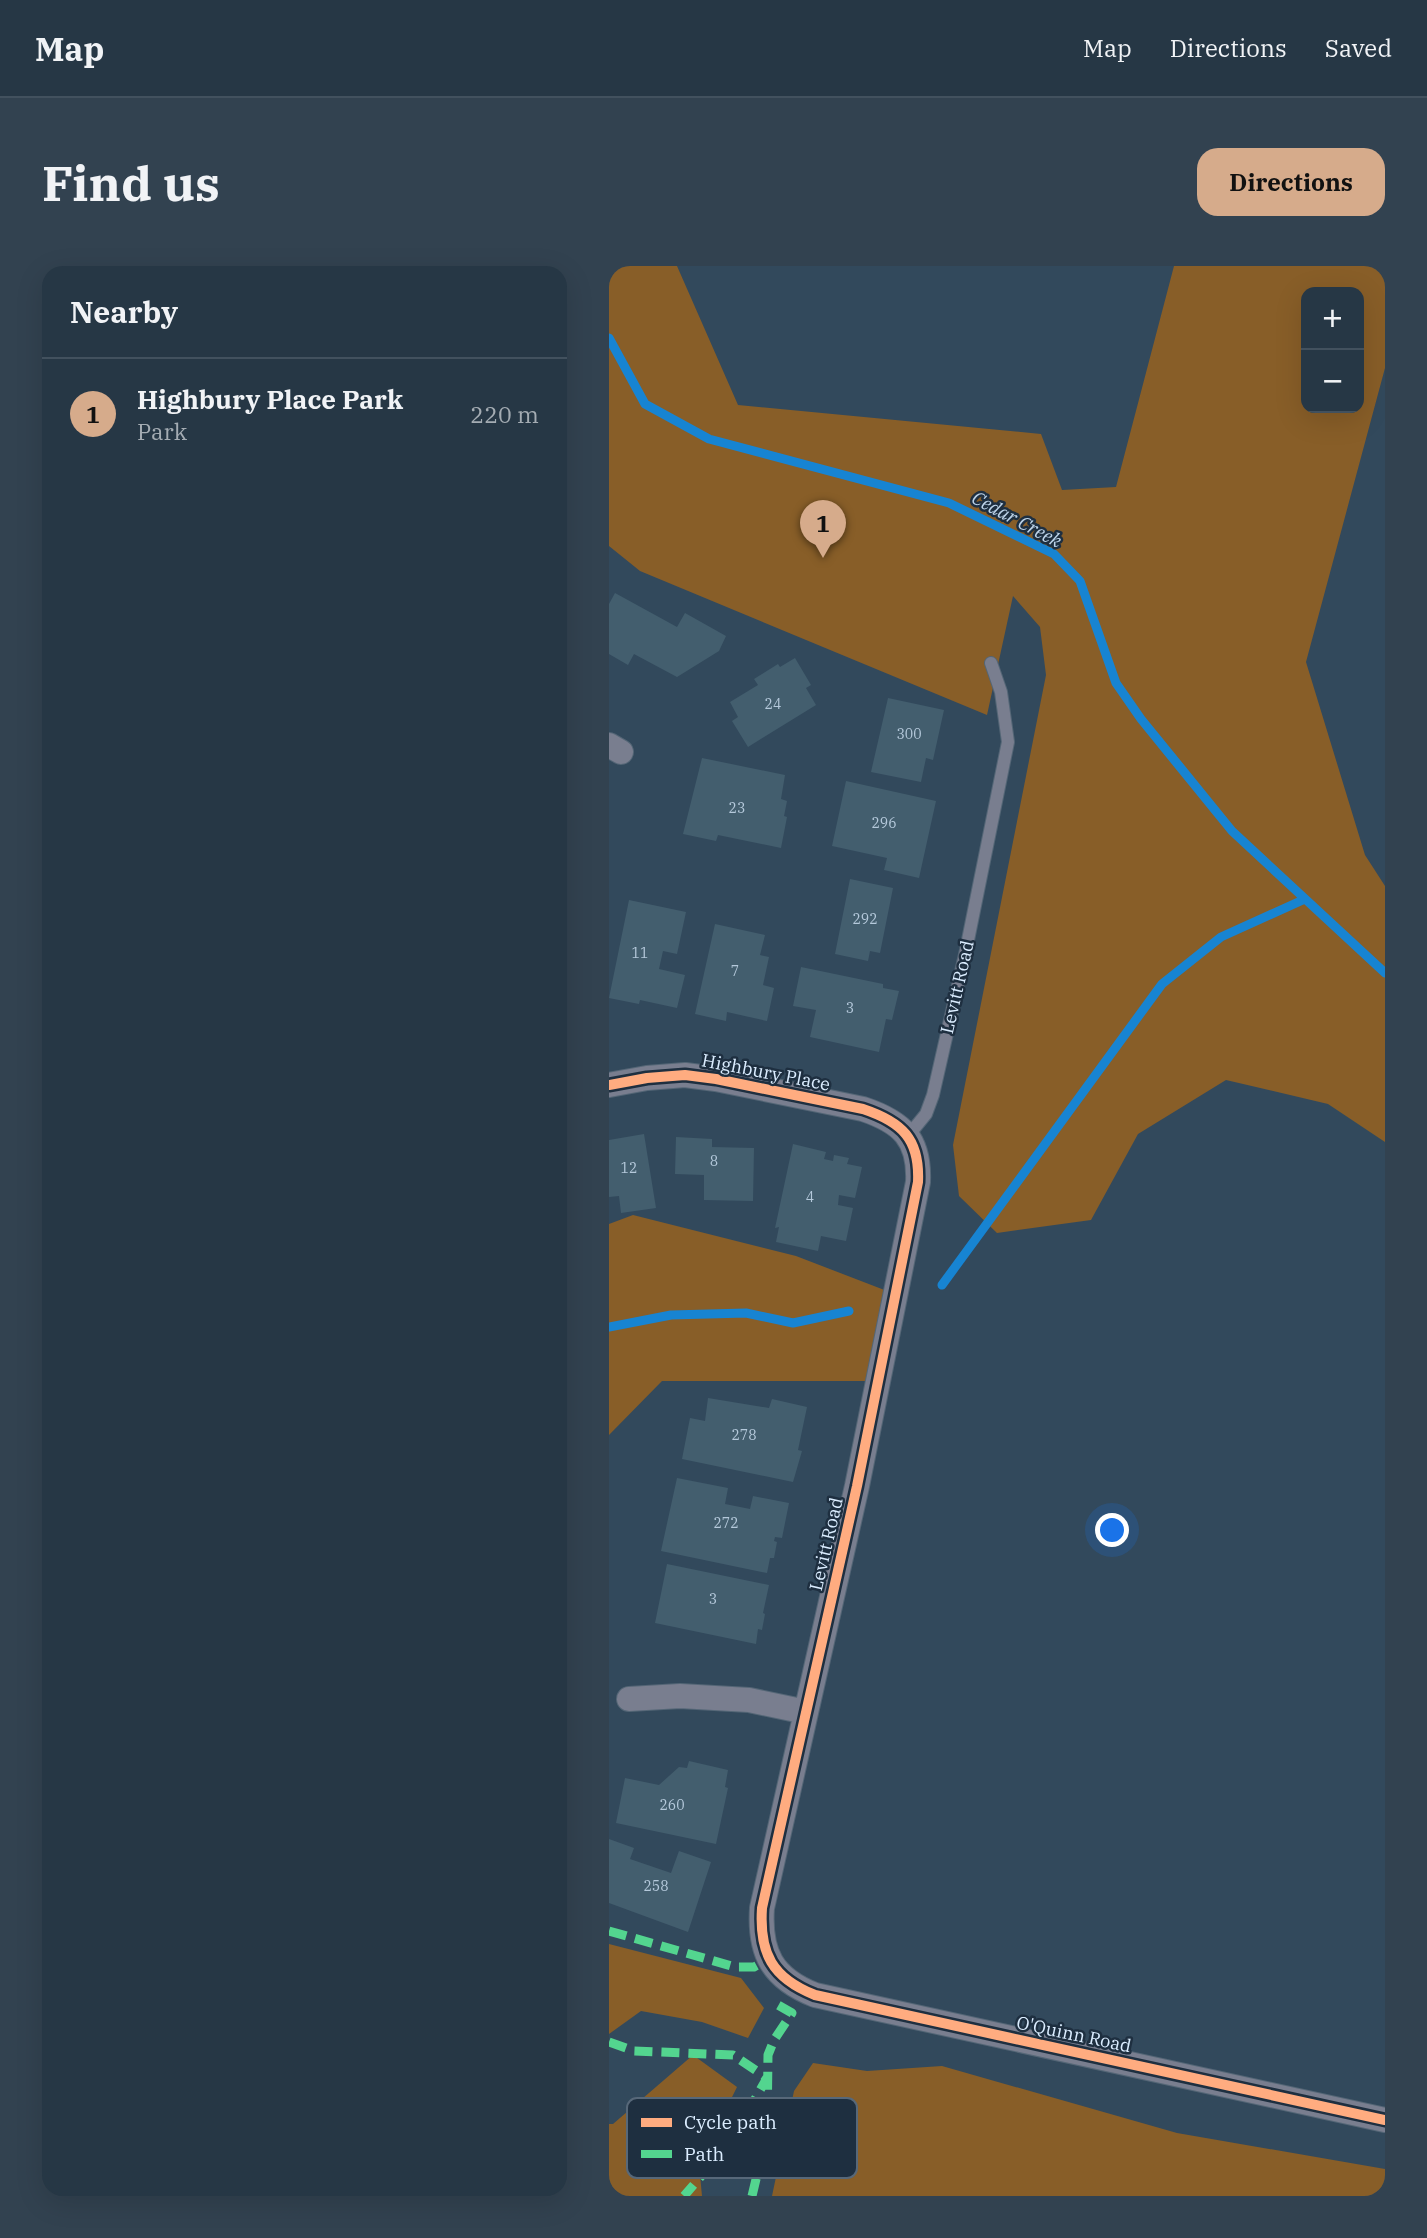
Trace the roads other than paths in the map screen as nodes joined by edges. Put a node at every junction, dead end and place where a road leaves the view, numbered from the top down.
1 (991, 663) dead end
2 (609, 1085) edge
3 (908, 1136) junction
4 (629, 1699) dead end
5 (806, 1712) junction
6 (769, 1959) joint
7 (1385, 2120) edge

1 - 3 lane, Levitt Road
2 - 3 street, Highbury Place
3 - 5 street, Levitt Road
4 - 5 street
5 - 6 street, Levitt Road
6 - 7 street, O'Quinn Road

